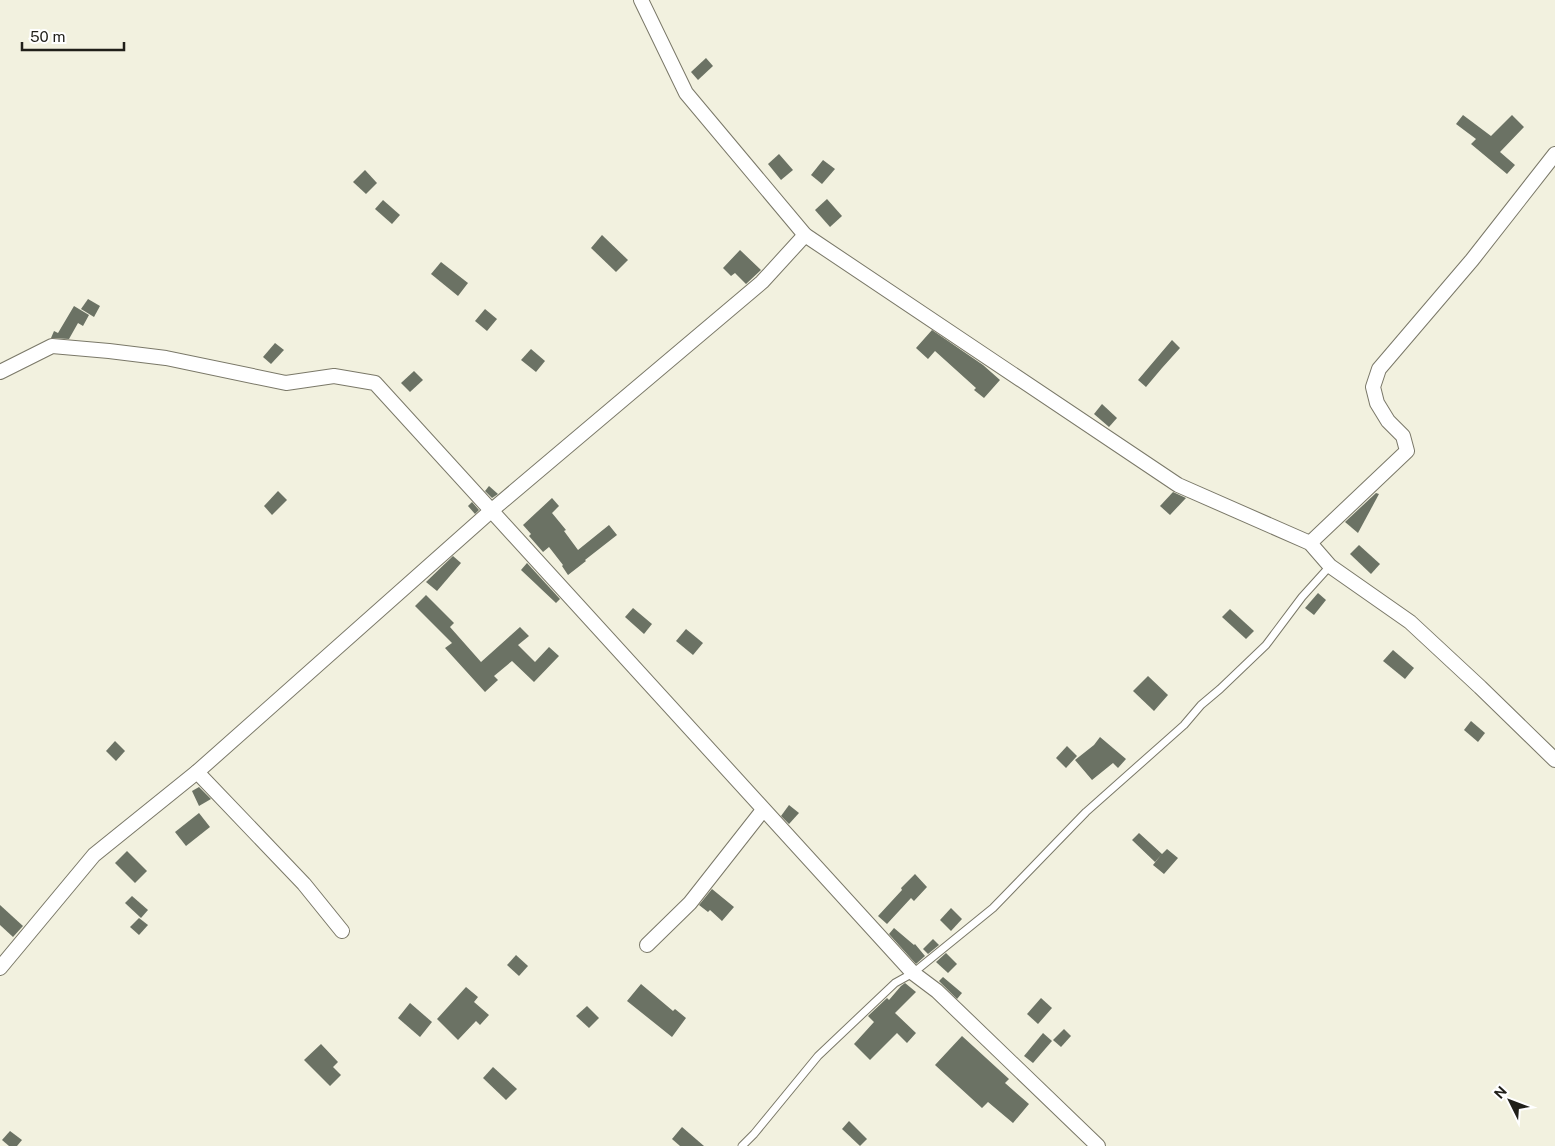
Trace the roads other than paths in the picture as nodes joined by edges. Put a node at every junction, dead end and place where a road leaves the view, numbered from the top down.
1 (641, 0) edge
2 (1555, 154) edge
3 (805, 235) junction
4 (0, 372) edge
5 (492, 510) junction
6 (1310, 543) junction
7 (1330, 566) junction
8 (1555, 760) edge
9 (197, 772) junction
10 (763, 810) junction
11 (342, 931) dead end
12 (647, 944) dead end
13 (0, 968) edge
14 (913, 973) junction
15 (742, 1146) edge
16 (1098, 1146) edge

1 - 3 street
2 - 6 street
3 - 5 street
3 - 6 street
4 - 5 street
5 - 9 street
5 - 10 street
6 - 7 street
7 - 8 street
7 - 14 lane
9 - 11 street
9 - 13 street
10 - 12 street
10 - 14 street
14 - 15 lane
14 - 16 street

